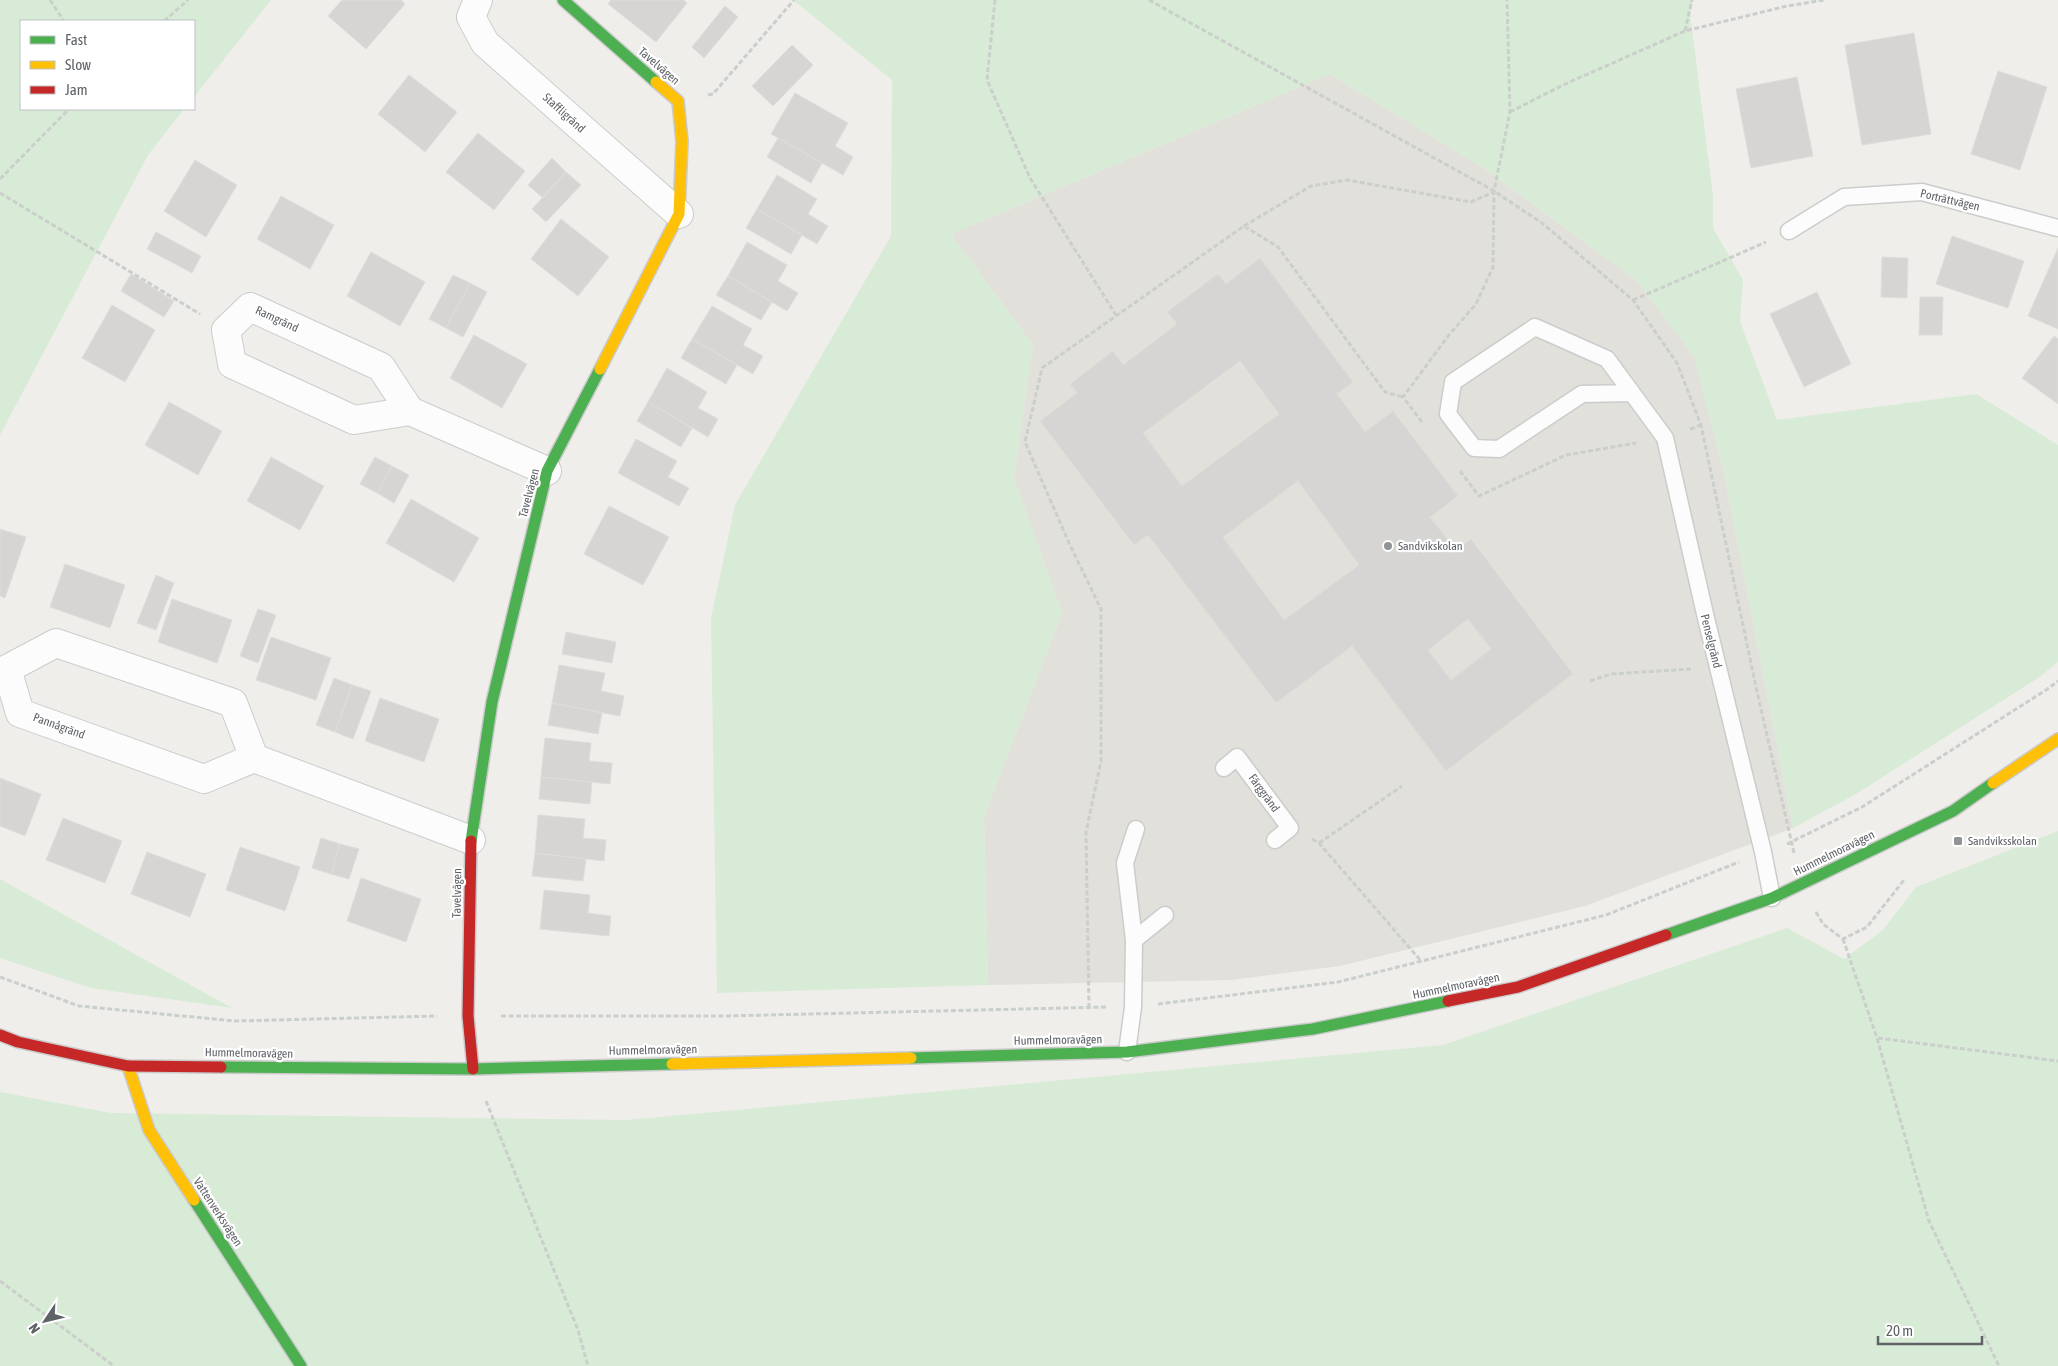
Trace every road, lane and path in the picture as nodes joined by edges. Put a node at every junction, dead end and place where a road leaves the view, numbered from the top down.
1 (50, 0) edge
2 (188, 0) edge
3 (478, 0) edge
4 (563, 0) edge
5 (794, 0) edge
6 (995, 0) edge
7 (1149, 0) edge
8 (1692, 0) edge
9 (1824, 0) edge
10 (63, 20) edge
11 (165, 20) edge
12 (1684, 31) junction
13 (678, 101) junction
14 (68, 110) edge
15 (1510, 112) dead end
16 (0, 179) edge
17 (0, 193) edge
18 (679, 214) junction
19 (1244, 226) junction
20 (2058, 228) edge
21 (1788, 231) joint
22 (1633, 300) dead end
23 (1116, 315) junction
24 (226, 330) junction
25 (1632, 393) junction
26 (1403, 397) dead end
27 (410, 411) junction
28 (547, 471) junction
29 (1718, 667) junction
30 (1590, 681) dead end
31 (2058, 681) edge
32 (2058, 739) edge
33 (254, 758) junction
34 (1224, 768) dead end
35 (1402, 786) dead end
36 (1290, 828) junction
37 (1136, 829) dead end
38 (471, 840) junction
39 (1274, 840) dead end
40 (1319, 843) junction
41 (1763, 852) junction
42 (1772, 898) junction
43 (1165, 915) dead end
44 (1843, 939) dead end
45 (1134, 940) junction
46 (1421, 961) junction
47 (0, 977) edge
48 (1133, 1007) junction
49 (1089, 1008) junction
50 (468, 1016) junction
51 (0, 1035) edge
52 (1877, 1038) junction
53 (1127, 1052) junction
54 (2058, 1060) edge
55 (128, 1066) junction
56 (473, 1069) junction
57 (0, 1281) edge
58 (114, 1366) edge
59 (301, 1366) edge
60 (588, 1366) edge
61 (1999, 1366) edge

1 - 10 path
2 - 11 path
3 - 18 street, Staffligränd
4 - 13 street, Tavelvägen
5 - 13 path
6 - 23 path
7 - 19 path
8 - 12 path
9 - 12 path
12 - 15 path
13 - 18 street, Tavelvägen
14 - 16 path
17 - 24 path
18 - 28 street, Tavelvägen
19 - 23 path
19 - 26 path
20 - 21 lane, Porträttvägen
21 - 22 path
23 - 49 path
24 - 27 street
24 - 27 street, Ramgränd
25 - 25 lane, Penselgränd
25 - 29 lane, Penselgränd
27 - 28 street
28 - 38 street, Tavelvägen
29 - 30 path
29 - 41 lane, Penselgränd
31 - 41 path
32 - 42 street, Hummelmoravägen
33 - 33 street, Pannågränd
33 - 38 street
34 - 36 lane, Färggränd
35 - 40 path
36 - 39 lane
36 - 40 path
37 - 45 lane
38 - 50 street, Tavelvägen
40 - 46 path
41 - 42 lane, Penselgränd
41 - 46 path
42 - 53 street, Hummelmoravägen
43 - 45 lane
44 - 52 path
45 - 48 lane
46 - 48 path
47 - 50 path
48 - 49 path
48 - 53 lane
49 - 50 path
50 - 56 street, Tavelvägen
51 - 55 street, Hummelmoravägen
52 - 54 path
52 - 61 path
53 - 56 street, Hummelmoravägen
55 - 56 street, Hummelmoravägen
55 - 59 street, Vattenverksvägen
56 - 60 path
57 - 58 path

